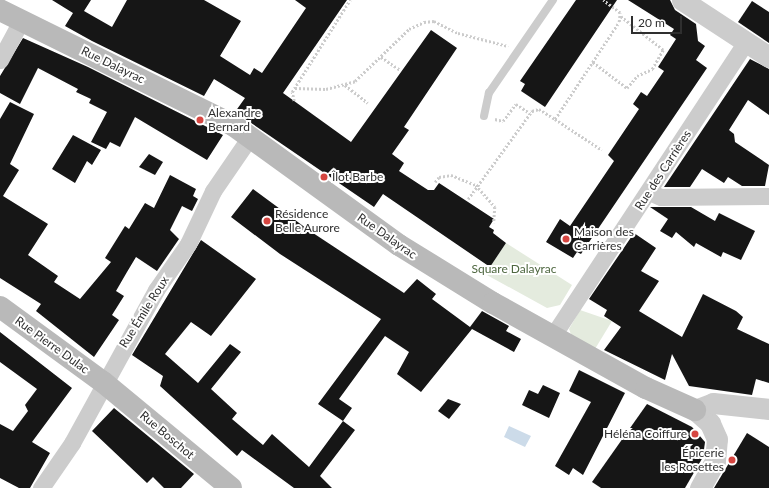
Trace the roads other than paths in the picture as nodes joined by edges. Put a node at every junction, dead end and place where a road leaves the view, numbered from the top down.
1 (553, 0) edge
2 (682, 0) edge
3 (0, 10) edge
4 (21, 21) junction
5 (746, 42) junction
6 (769, 57) edge
7 (0, 60) edge
8 (484, 116) road end
9 (250, 137) junction
10 (649, 192) junction
11 (769, 196) edge
12 (0, 308) edge
13 (552, 337) junction
14 (103, 382) junction
15 (769, 409) edge
16 (695, 410) junction
17 (41, 488) edge
18 (231, 488) edge
19 (700, 488) edge

1 - 8 lane
2 - 5 street
3 - 4 main road, Rue Dalayrac
4 - 7 street
4 - 9 main road, Rue Dalayrac
5 - 6 street
5 - 10 street, Rue des Carrières
9 - 13 main road, Rue Dalayrac
9 - 14 street, Rue Émile Roux
10 - 11 street
10 - 13 street, Rue des Carrières
12 - 14 main road, Rue Pierre Dulac
13 - 16 main road, Rue Dalayrac
14 - 17 street, Rue Émile Roux
14 - 18 main road, Rue Boschot
15 - 16 street
16 - 19 street

